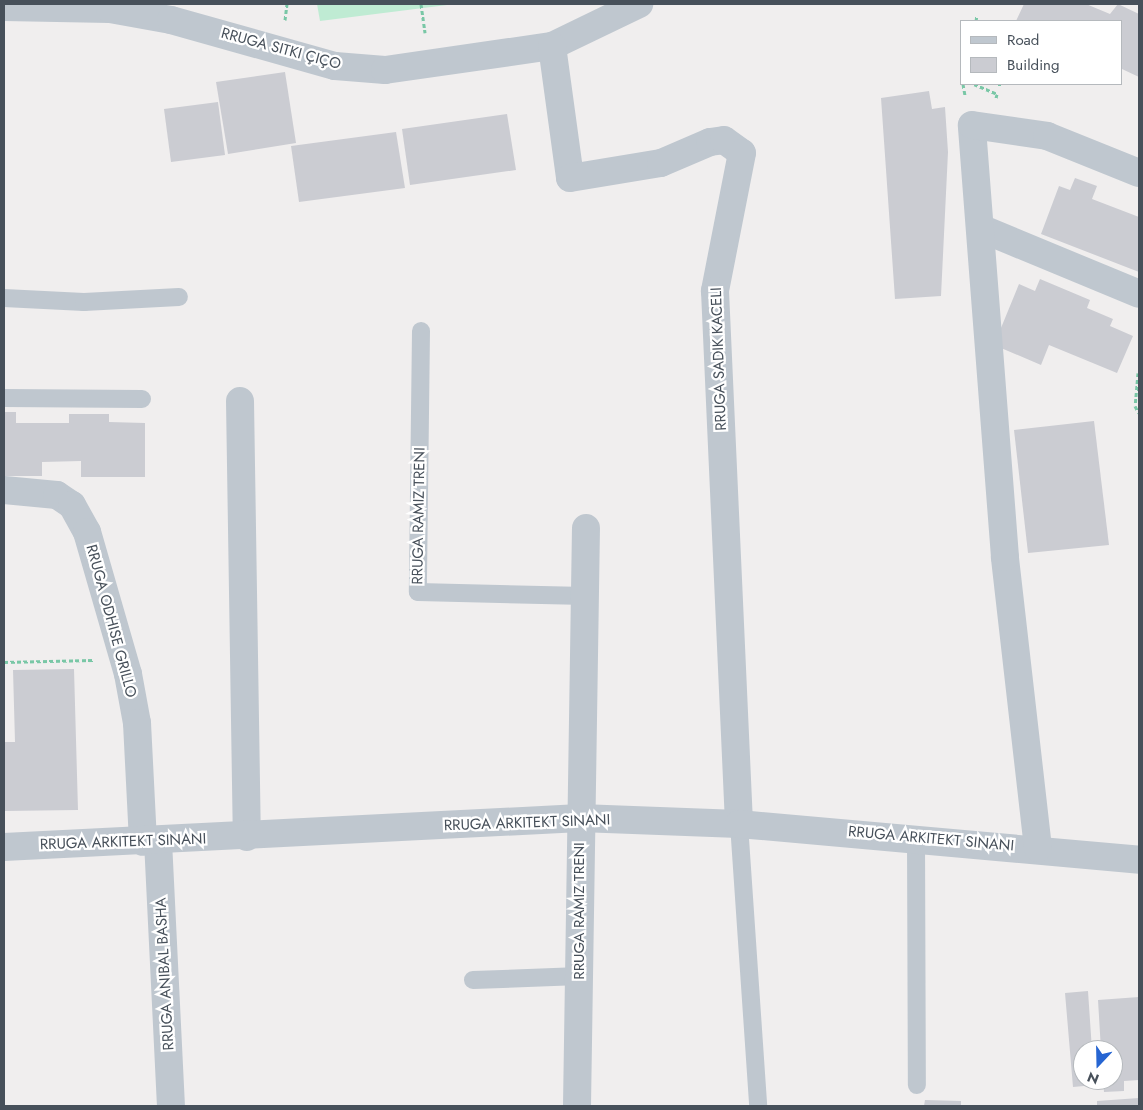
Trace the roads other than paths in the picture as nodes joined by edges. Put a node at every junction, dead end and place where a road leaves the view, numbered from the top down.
1 (639, 4) edge
2 (4, 7) edge
3 (552, 46) junction
4 (1139, 173) edge
5 (980, 228) junction
6 (1139, 294) edge
7 (179, 297) dead end
8 (4, 298) edge
9 (421, 331) dead end
10 (4, 398) edge
11 (142, 399) dead end
12 (240, 401) dead end
13 (4, 490) edge
14 (586, 528) dead end
15 (586, 596) junction
16 (580, 818) junction
17 (739, 824) junction
18 (247, 836) junction
19 (916, 838) junction
20 (150, 842) junction
21 (4, 847) edge
22 (1038, 848) junction
23 (1139, 860) edge
24 (580, 976) junction
25 (473, 980) dead end
26 (917, 1085) dead end
27 (171, 1106) edge
28 (578, 1106) edge
29 (758, 1106) edge

1 - 3 street, RRUGA SITKI ÇIÇO
2 - 3 street, RRUGA SITKI ÇIÇO
3 - 17 street, RRUGA SADIK KACELI
4 - 5 street
5 - 6 street
5 - 22 street
7 - 8 lane
9 - 15 lane, RRUGA RAMIZ TRENI
10 - 11 lane
12 - 18 street
13 - 20 street, RRUGA ODHISE GRILLO
14 - 15 street, RRUGA RAMIZ TRENI
15 - 16 street, RRUGA RAMIZ TRENI
16 - 17 street, RRUGA ARKITEKT SINANI
16 - 18 street, RRUGA ARKITEKT SINANI
16 - 24 street, RRUGA RAMIZ TRENI
17 - 19 street, RRUGA ARKITEKT SINANI
17 - 29 lane
18 - 20 street, RRUGA ARKITEKT SINANI
19 - 22 street, RRUGA ARKITEKT SINANI
19 - 26 lane
20 - 21 street, RRUGA ARKITEKT SINANI
20 - 27 street, RRUGA ANIBAL BASHA
22 - 23 street, RRUGA ARKITEKT SINANI
24 - 25 lane
24 - 28 street, RRUGA RAMIZ TRENI

